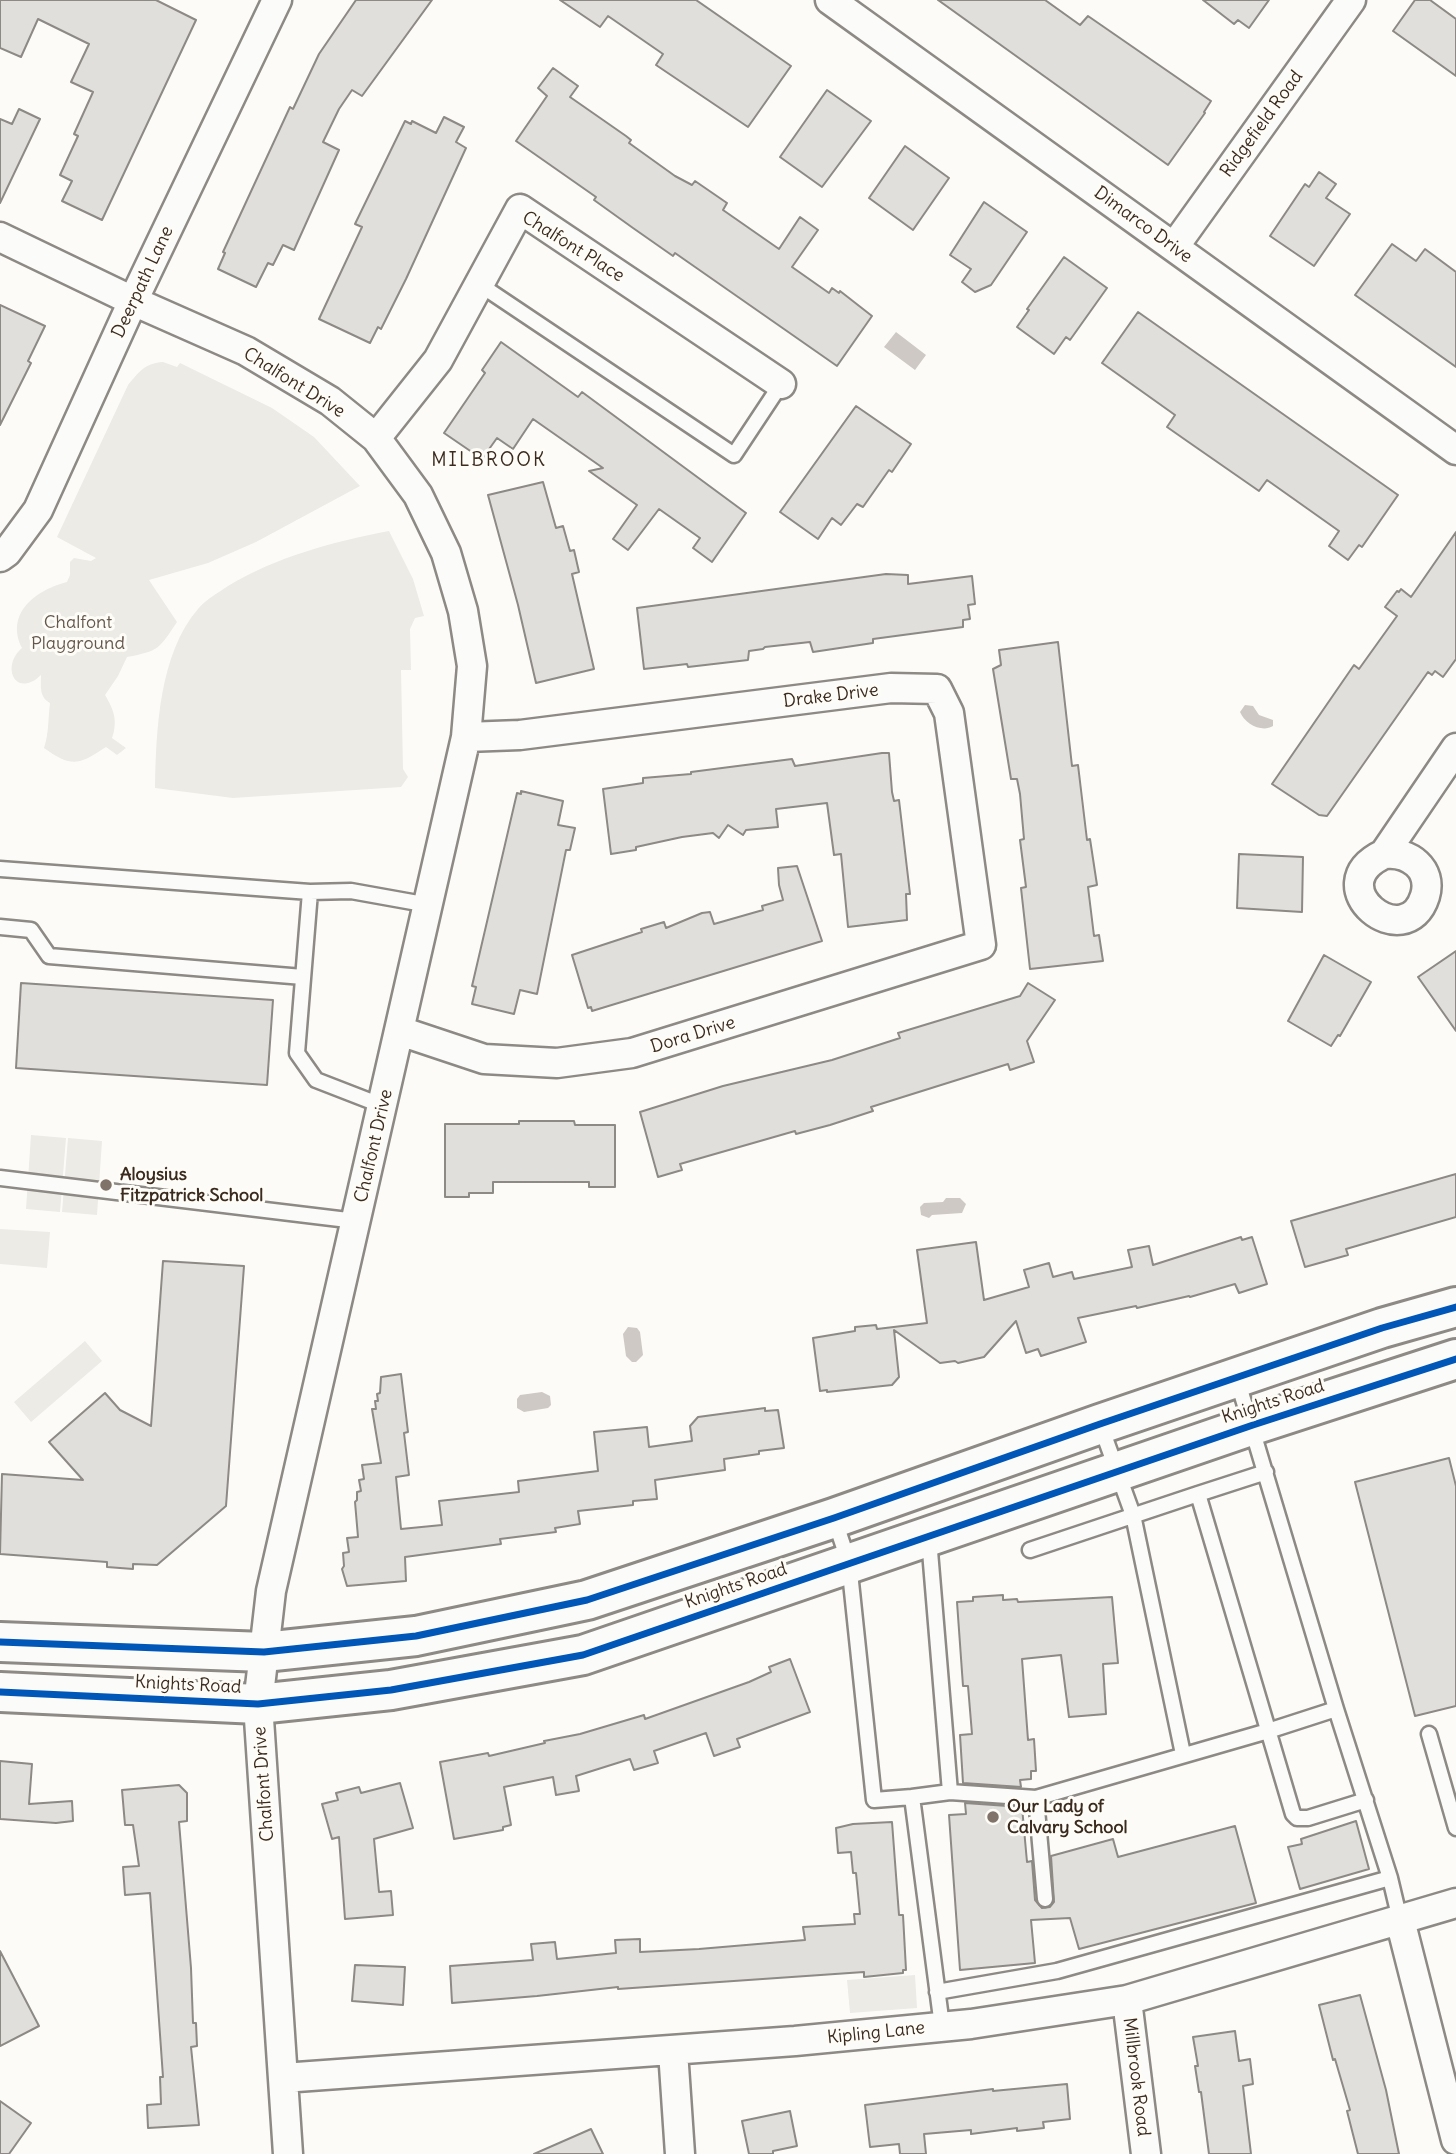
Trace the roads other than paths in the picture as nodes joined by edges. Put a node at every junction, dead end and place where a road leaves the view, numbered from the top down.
1 (277, 0) edge
2 (1351, 0) edge
3 (835, 1) edge
4 (0, 237) edge
5 (1174, 247) junction
6 (480, 284) junction
7 (133, 301) junction
8 (781, 384) joint
9 (376, 439) junction
10 (1456, 450) edge
11 (0, 557) edge
12 (466, 737) junction
13 (1456, 748) edge
14 (1384, 854) dead end
15 (0, 869) edge
16 (310, 892) junction
17 (429, 905) junction
18 (0, 927) edge
19 (981, 945) joint
20 (303, 977) junction
21 (400, 1031) junction
22 (383, 1106) junction
23 (0, 1178) edge
24 (356, 1220) junction
25 (1456, 1307) edge
26 (1456, 1359) edge
27 (1237, 1378) junction
28 (1100, 1424) junction
29 (1252, 1425) junction
30 (1118, 1471) junction
31 (1266, 1472) junction
32 (1198, 1494) junction
33 (1133, 1515) junction
34 (834, 1518) junction
35 (929, 1535) junction
36 (1030, 1550) dead end
37 (849, 1563) junction
38 (0, 1642) edge
39 (264, 1652) junction
40 (0, 1692) edge
41 (258, 1704) junction
42 (1336, 1709) junction
43 (1268, 1731) junction
44 (1429, 1734) dead end
45 (1183, 1755) junction
46 (950, 1792) junction
47 (912, 1797) junction
48 (1036, 1798) junction
49 (1366, 1800) junction
50 (1456, 1828) edge
51 (1390, 1878) junction
52 (1045, 1899) dead end
53 (1456, 1903) edge
54 (1400, 1920) junction
55 (937, 1992) junction
56 (1127, 2000) junction
57 (942, 2026) junction
58 (673, 2051) junction
59 (283, 2078) junction
60 (1456, 2140) edge
61 (288, 2154) edge
62 (680, 2154) edge
63 (1146, 2154) edge

1 - 7 street, Deerpath Lane
2 - 5 street, Ridgefield Road
3 - 5 street, Dimarco Drive
4 - 7 street
5 - 10 street, Dimarco Drive
6 - 8 lane
6 - 8 street, Chalfont Place
6 - 9 street, Chalfont Place
7 - 9 street, Chalfont Drive
7 - 11 street, Deerpath Lane
9 - 12 street, Chalfont Drive
12 - 17 street, Chalfont Drive
12 - 19 street, Drake Drive
13 - 14 street
15 - 16 lane
16 - 17 lane
16 - 20 lane
17 - 21 street, Chalfont Drive
18 - 20 lane
19 - 21 street, Dora Drive
20 - 22 lane
21 - 22 street, Chalfont Drive
22 - 24 street, Chalfont Drive
23 - 24 lane
24 - 39 street, Chalfont Drive
25 - 27 main road, Knights Road
26 - 29 main road, Knights Road
27 - 28 main road, Knights Road
27 - 29 lane
28 - 30 lane
28 - 34 main road, Knights Road
29 - 30 main road, Knights Road
29 - 31 lane
30 - 33 lane
30 - 35 main road, Knights Road
31 - 32 lane
31 - 42 lane
32 - 33 lane
32 - 43 lane
33 - 36 lane
33 - 45 lane
34 - 37 lane
34 - 39 main road, Knights Road
35 - 37 main road, Knights Road
35 - 46 lane
37 - 41 main road, Knights Road
37 - 47 lane
38 - 39 main road, Knights Road
39 - 41 street, Chalfont Drive
40 - 41 main road, Knights Road
41 - 59 street, Chalfont Drive
42 - 43 lane
42 - 49 lane
43 - 45 lane
43 - 49 lane
44 - 50 lane
45 - 48 lane
46 - 47 lane
46 - 48 lane
47 - 55 lane
48 - 52 lane
49 - 51 lane
51 - 54 lane
51 - 55 lane
53 - 54 street, Kipling Lane
54 - 56 street, Kipling Lane
54 - 60 street
55 - 57 lane
56 - 57 street, Kipling Lane
56 - 63 street, Millbrook Road
57 - 58 street, Kipling Lane
58 - 59 street, Kipling Lane
58 - 62 street
59 - 61 street, Chalfont Drive

